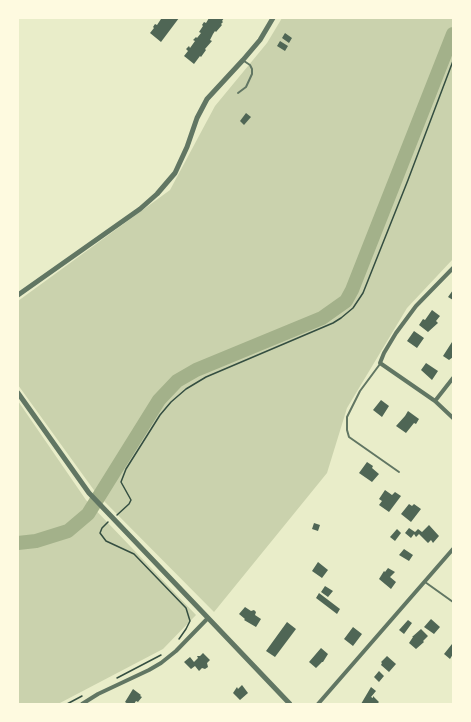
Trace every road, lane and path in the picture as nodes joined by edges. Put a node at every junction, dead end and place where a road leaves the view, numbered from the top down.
1 (273, 18) edge
2 (243, 60) junction
3 (453, 61) edge
4 (238, 93) dead end
5 (453, 268) edge
6 (18, 295) edge
7 (380, 363) junction
8 (453, 378) edge
9 (18, 393) edge
10 (435, 401) junction
11 (453, 418) edge
12 (399, 472) dead end
13 (117, 515) dead end
14 (109, 521) dead end
15 (453, 549) edge
16 (424, 582) junction
17 (453, 602) edge
18 (208, 618) junction
19 (176, 642) dead end
20 (162, 654) dead end
21 (115, 679) dead end
22 (88, 693) dead end
23 (68, 704) edge
24 (82, 704) edge
25 (290, 704) edge
26 (318, 704) edge

1 - 2 street
2 - 4 lane
2 - 6 street
3 - 13 path
5 - 7 street
7 - 10 street
7 - 12 lane
8 - 10 street
9 - 18 street
10 - 11 street
14 - 19 path
15 - 16 street
16 - 17 lane
16 - 26 street
18 - 24 street
18 - 25 street
20 - 21 path
22 - 23 path

